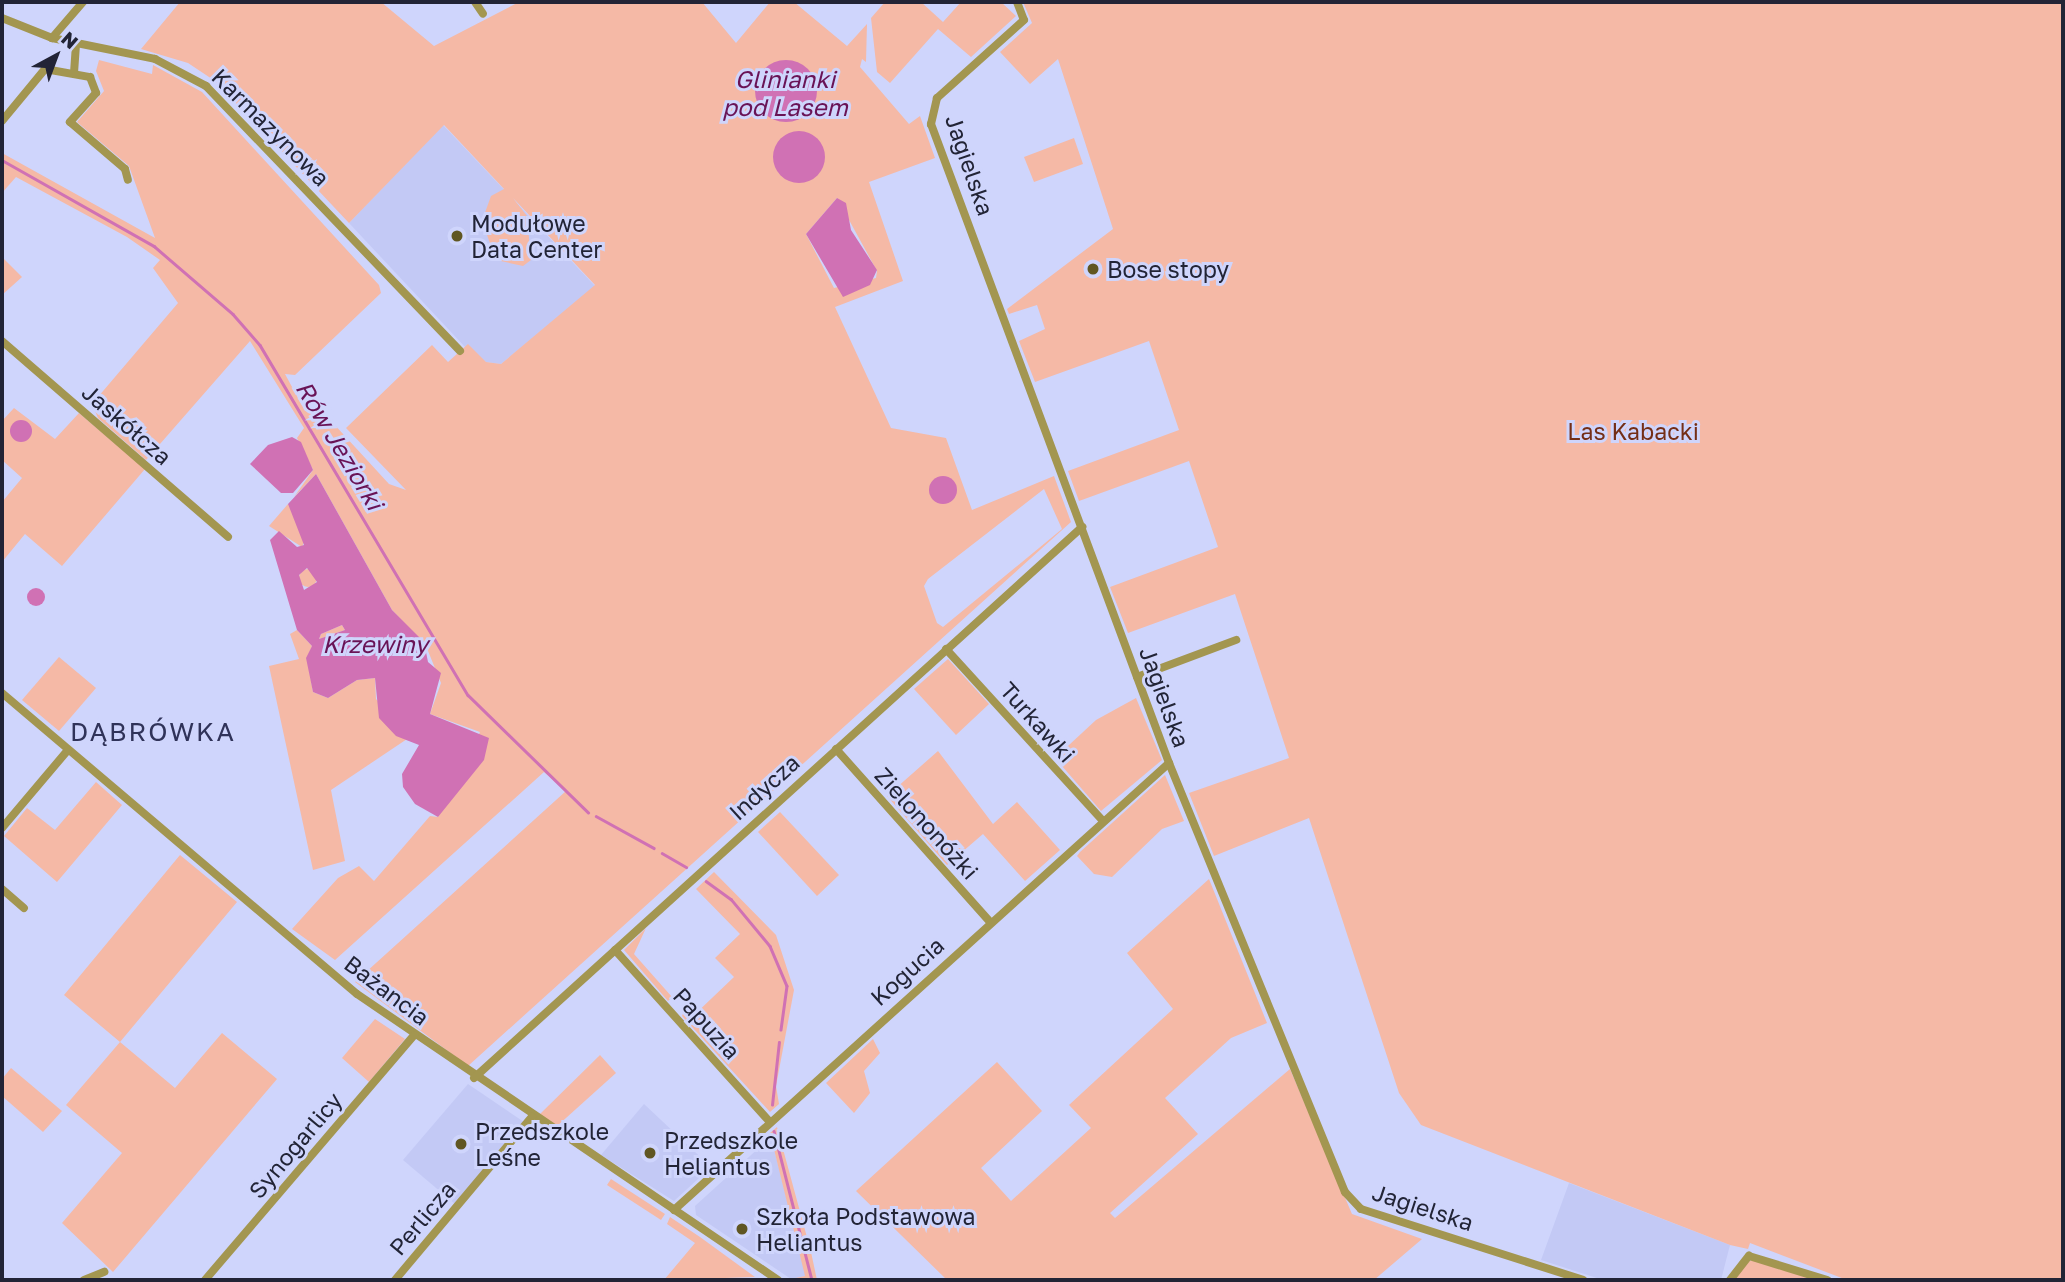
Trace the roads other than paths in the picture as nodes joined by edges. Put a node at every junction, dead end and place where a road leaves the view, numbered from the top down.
1 (83, 2) edge
2 (475, 2) edge
3 (1017, 2) edge
4 (483, 15) dead end
5 (2, 18) edge
6 (52, 38) junction
7 (76, 43) junction
8 (75, 73) junction
9 (2, 121) edge
10 (128, 180) dead end
11 (2, 341) edge
12 (460, 351) dead end
13 (1082, 527) junction
14 (228, 537) dead end
15 (1236, 640) dead end
16 (946, 649) junction
17 (1137, 677) junction
18 (2, 693) edge
19 (836, 749) junction
20 (68, 750) junction
21 (1169, 763) junction
22 (1102, 820) junction
23 (2, 828) edge
24 (2, 889) edge
25 (24, 908) dead end
26 (990, 922) junction
27 (615, 950) junction
28 (414, 1035) junction
29 (474, 1078) junction
30 (532, 1117) junction
31 (770, 1122) junction
32 (674, 1210) junction
33 (104, 1272) dead end
34 (84, 1280) edge
35 (205, 1280) edge
36 (395, 1280) edge
37 (778, 1280) edge
38 (1583, 1280) edge
39 (1730, 1280) edge
40 (1827, 1280) edge

1 - 6 street
2 - 4 street
3 - 13 street, Jagielska
5 - 6 street, Karmazynowa
6 - 7 street, Karmazynowa
7 - 8 street
7 - 12 street, Karmazynowa
8 - 9 street
8 - 10 street
11 - 14 street, Jaskółcza
13 - 16 street, Indycza
13 - 17 street, Jagielska
15 - 17 street
16 - 19 street, Indycza
16 - 22 street, Turkawki
17 - 21 street, Jagielska
18 - 20 street, Bażancia
19 - 26 street, Zielononóżki
19 - 27 street, Indycza
20 - 23 street
20 - 28 street, Bażancia
21 - 22 street, Kogucia
21 - 38 street, Jagielska
22 - 26 street, Kogucia
24 - 25 street
26 - 31 street, Kogucia
27 - 29 street, Indycza
27 - 31 street, Papuzia
28 - 29 street, Bażancia
28 - 35 street, Synogarlicy
29 - 30 street, Bażancia
30 - 32 street, Bażancia
30 - 36 street, Perlicza
31 - 32 street, Kogucia
32 - 37 street, Bażancia
33 - 34 street
39 - 40 street

